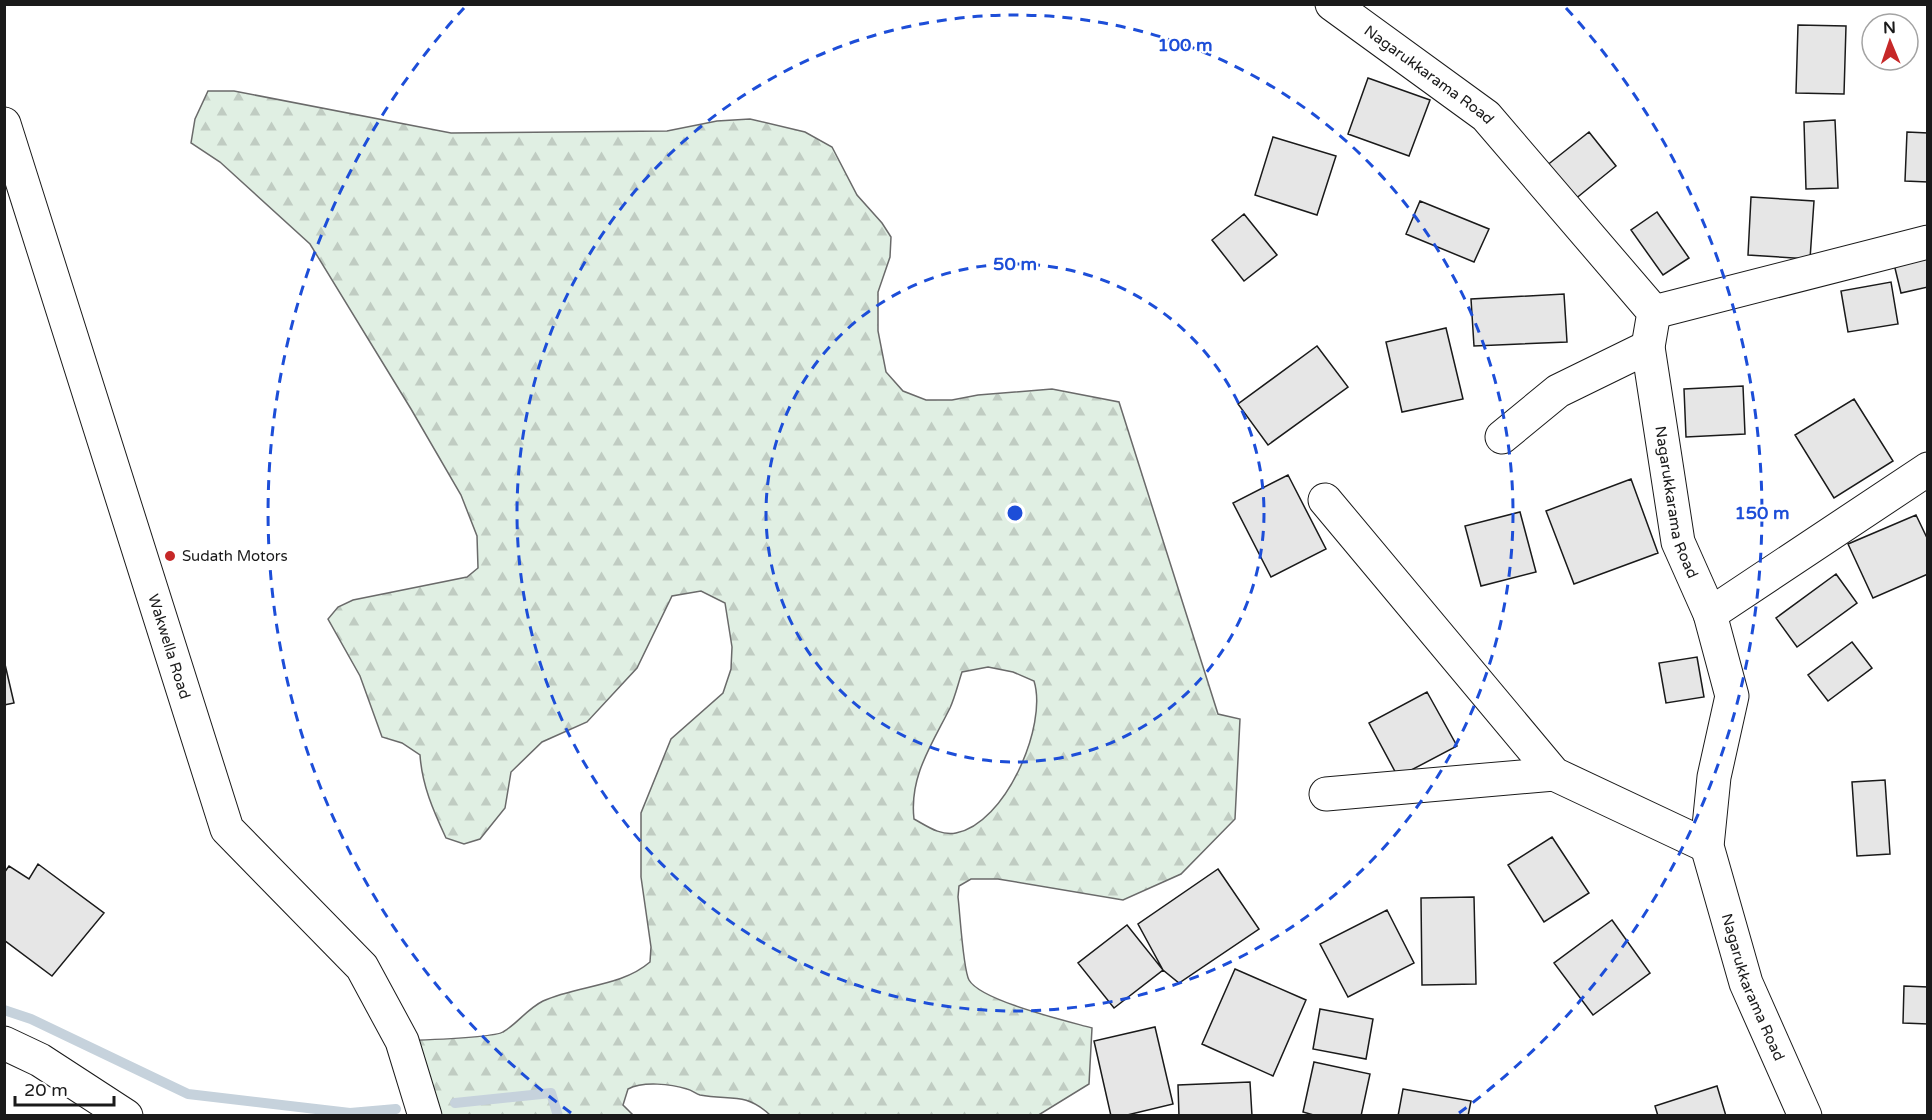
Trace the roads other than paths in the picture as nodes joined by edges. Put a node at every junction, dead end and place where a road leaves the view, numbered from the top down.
1 (1332, 4) edge
2 (4, 124) edge
3 (1928, 242) edge
4 (1654, 312) junction
5 (1648, 347) junction
6 (1502, 437) dead end
7 (1928, 469) edge
8 (1326, 500) dead end
9 (1710, 614) junction
10 (1554, 774) junction
11 (1326, 794) dead end
12 (1707, 846) junction
13 (4, 1043) edge
14 (126, 1116) edge
15 (425, 1116) edge
16 (1805, 1116) edge

1 - 4 street, Nagarukkarama Road
2 - 15 street, Wakwella Road
3 - 4 street
4 - 5 street, Nagarukkarama Road
5 - 6 street
5 - 9 street, Nagarukkarama Road
7 - 9 street
8 - 10 street
9 - 12 street, Nagarukkarama Road
10 - 11 street
10 - 12 street
12 - 16 street, Nagarukkarama Road
13 - 14 street

